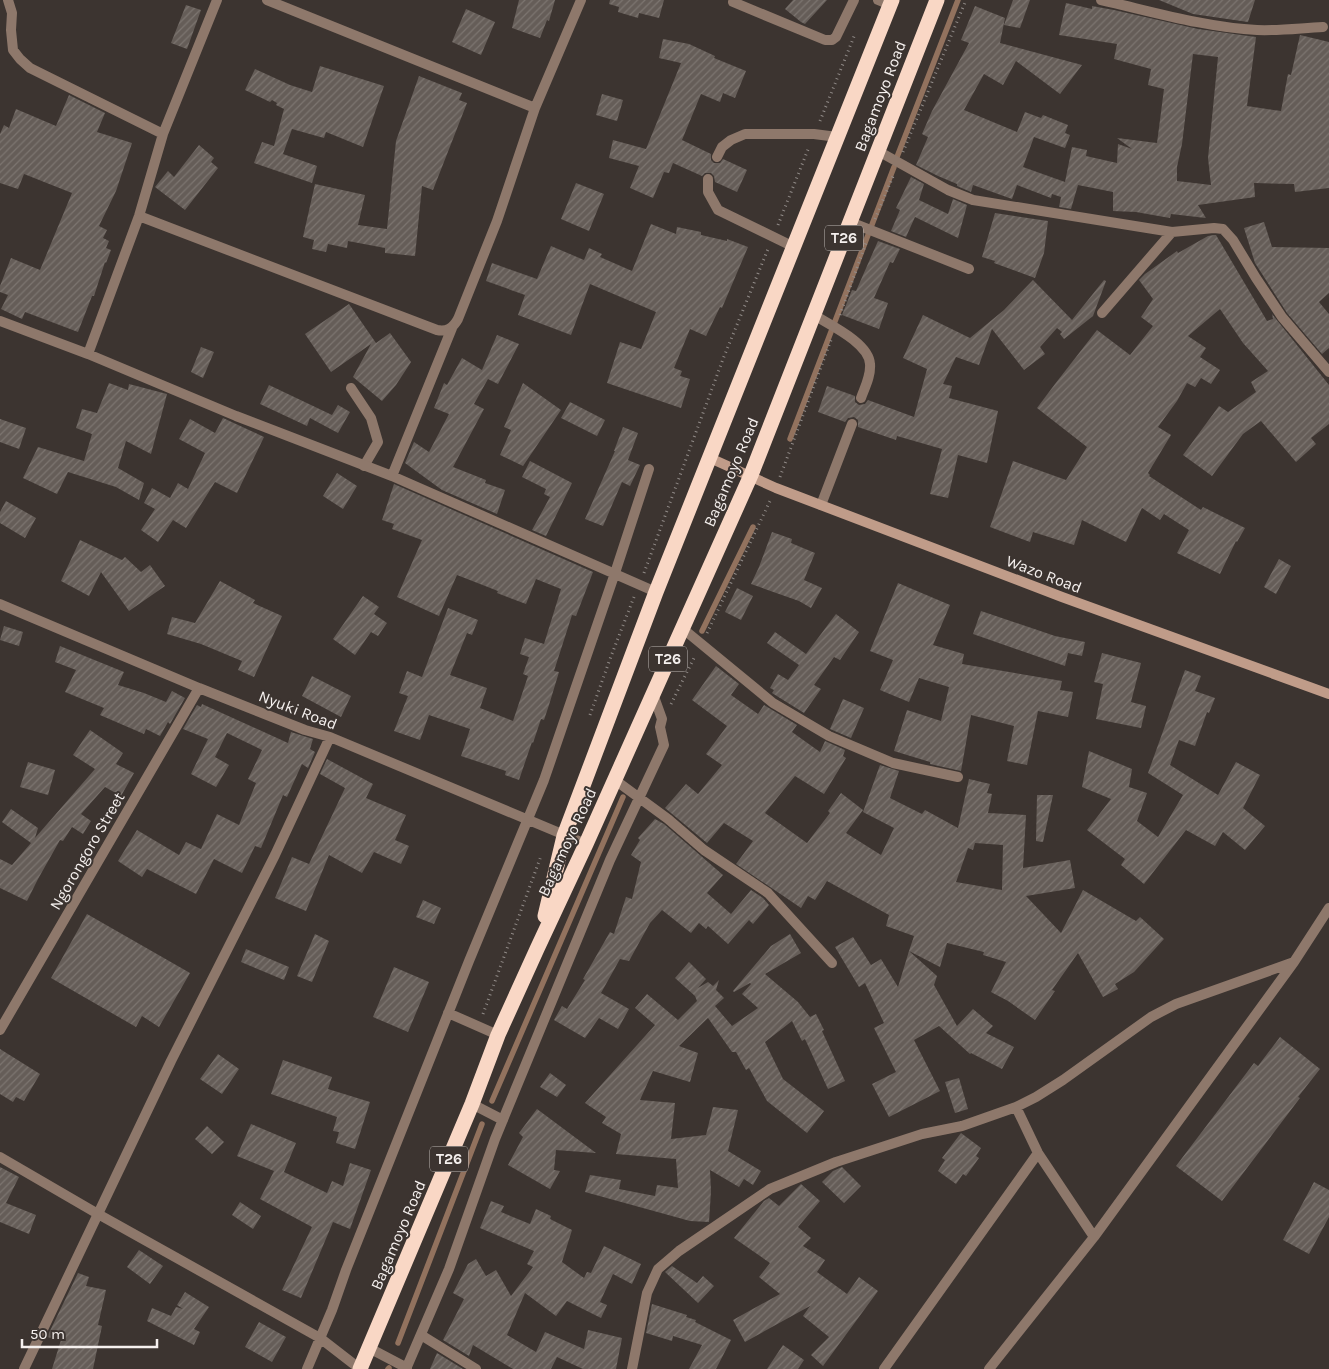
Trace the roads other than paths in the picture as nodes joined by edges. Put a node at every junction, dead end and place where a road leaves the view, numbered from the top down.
1 (8, 0) edge
2 (217, 0) edge
3 (267, 0) edge
4 (580, 0) edge
5 (854, 0) edge
6 (937, 0) edge
7 (1101, 0) edge
8 (733, 2) dead end
9 (887, 2) edge
10 (1323, 27) dead end
11 (536, 108) junction
12 (164, 134) junction
13 (837, 137) junction
14 (878, 151) junction
15 (717, 156) dead end
16 (708, 179) dead end
17 (139, 216) junction
18 (850, 222) junction
19 (1172, 232) junction
20 (794, 247) junction
21 (969, 269) dead end
22 (1102, 313) dead end
23 (814, 314) junction
24 (0, 321) edge
25 (452, 328) junction
26 (88, 354) junction
27 (1329, 372) edge
28 (351, 388) dead end
29 (861, 398) dead end
30 (852, 424) dead end
31 (710, 458) junction
32 (364, 466) junction
33 (649, 468) dead end
34 (751, 475) junction
35 (392, 476) junction
36 (821, 505) junction
37 (615, 573) junction
38 (656, 592) junction
39 (0, 604) edge
40 (682, 628) junction
41 (199, 688) junction
42 (1328, 692) edge
43 (652, 694) junction
44 (330, 737) junction
45 (958, 777) dead end
46 (615, 780) junction
47 (639, 798) junction
48 (527, 819) junction
49 (564, 836) junction
50 (586, 844) junction
51 (1329, 908) edge
52 (537, 949) junction
53 (1294, 962) junction
54 (832, 963) dead end
55 (448, 1013) junction
56 (0, 1030) edge
57 (498, 1035) junction
58 (472, 1104) junction
59 (1016, 1107) junction
60 (503, 1120) junction
61 (1038, 1153) junction
62 (0, 1157) edge
63 (98, 1214) junction
64 (1094, 1237) junction
65 (421, 1335) junction
66 (320, 1338) junction
67 (369, 1348) junction
68 (406, 1368) edge
69 (24, 1369) edge
70 (307, 1369) edge
71 (360, 1369) edge
72 (476, 1369) edge
73 (632, 1369) edge
74 (884, 1369) edge
75 (989, 1369) edge

1 - 12 street
2 - 12 street
3 - 11 street
4 - 11 street
5 - 8 street
6 - 14 highway, Bagamoyo Road / T26
7 - 10 street
9 - 13 highway, Bagamoyo Road / T26
11 - 25 street
12 - 17 street
13 - 15 street
13 - 20 highway, Bagamoyo Road / T26
14 - 18 highway, Bagamoyo Road / T26
14 - 19 street
16 - 20 street
17 - 25 street
17 - 26 street
18 - 21 street
18 - 23 highway, Bagamoyo Road / T26
19 - 22 street
19 - 27 street
20 - 31 highway, Bagamoyo Road / T26
23 - 29 street
23 - 34 highway, Bagamoyo Road / T26
24 - 26 street
25 - 35 street
26 - 32 street
28 - 32 street
30 - 36 street
31 - 34 main road, Wazo Road
31 - 38 highway, Bagamoyo Road / T26
32 - 35 street
33 - 37 street
34 - 36 main road, Wazo Road
34 - 40 highway, Bagamoyo Road / T26
35 - 37 street
36 - 42 main road, Wazo Road
37 - 38 street
37 - 48 street
38 - 49 highway, Bagamoyo Road / T26
39 - 41 street, Nyuki Road
40 - 43 highway, Bagamoyo Road / T26
40 - 45 street
41 - 44 street, Nyuki Road
41 - 56 street, Ngorongoro Street
43 - 46 highway, Bagamoyo Road / T26
43 - 47 street
44 - 48 street, Nyuki Road
44 - 63 street
46 - 47 street
46 - 50 highway, Bagamoyo Road / T26
47 - 54 street
47 - 60 street
48 - 49 street, Nyuki Road
48 - 55 street
49 - 50 street, Nyuki Road
49 - 52 highway, Bagamoyo Road / T26
50 - 52 highway, Bagamoyo Road / T26
51 - 53 street
52 - 57 highway, Bagamoyo Road / T26
53 - 59 street
53 - 64 street
55 - 57 street
55 - 66 street
57 - 58 highway, Bagamoyo Road / T26
58 - 60 street
58 - 67 highway, Bagamoyo Road / T26
59 - 61 street
59 - 73 street
60 - 65 street
61 - 64 street
61 - 74 street
62 - 63 street
63 - 66 street
63 - 69 street
64 - 75 street
65 - 68 street
65 - 72 street
66 - 70 street
66 - 71 street
67 - 68 street
67 - 71 highway, Bagamoyo Road / T26

